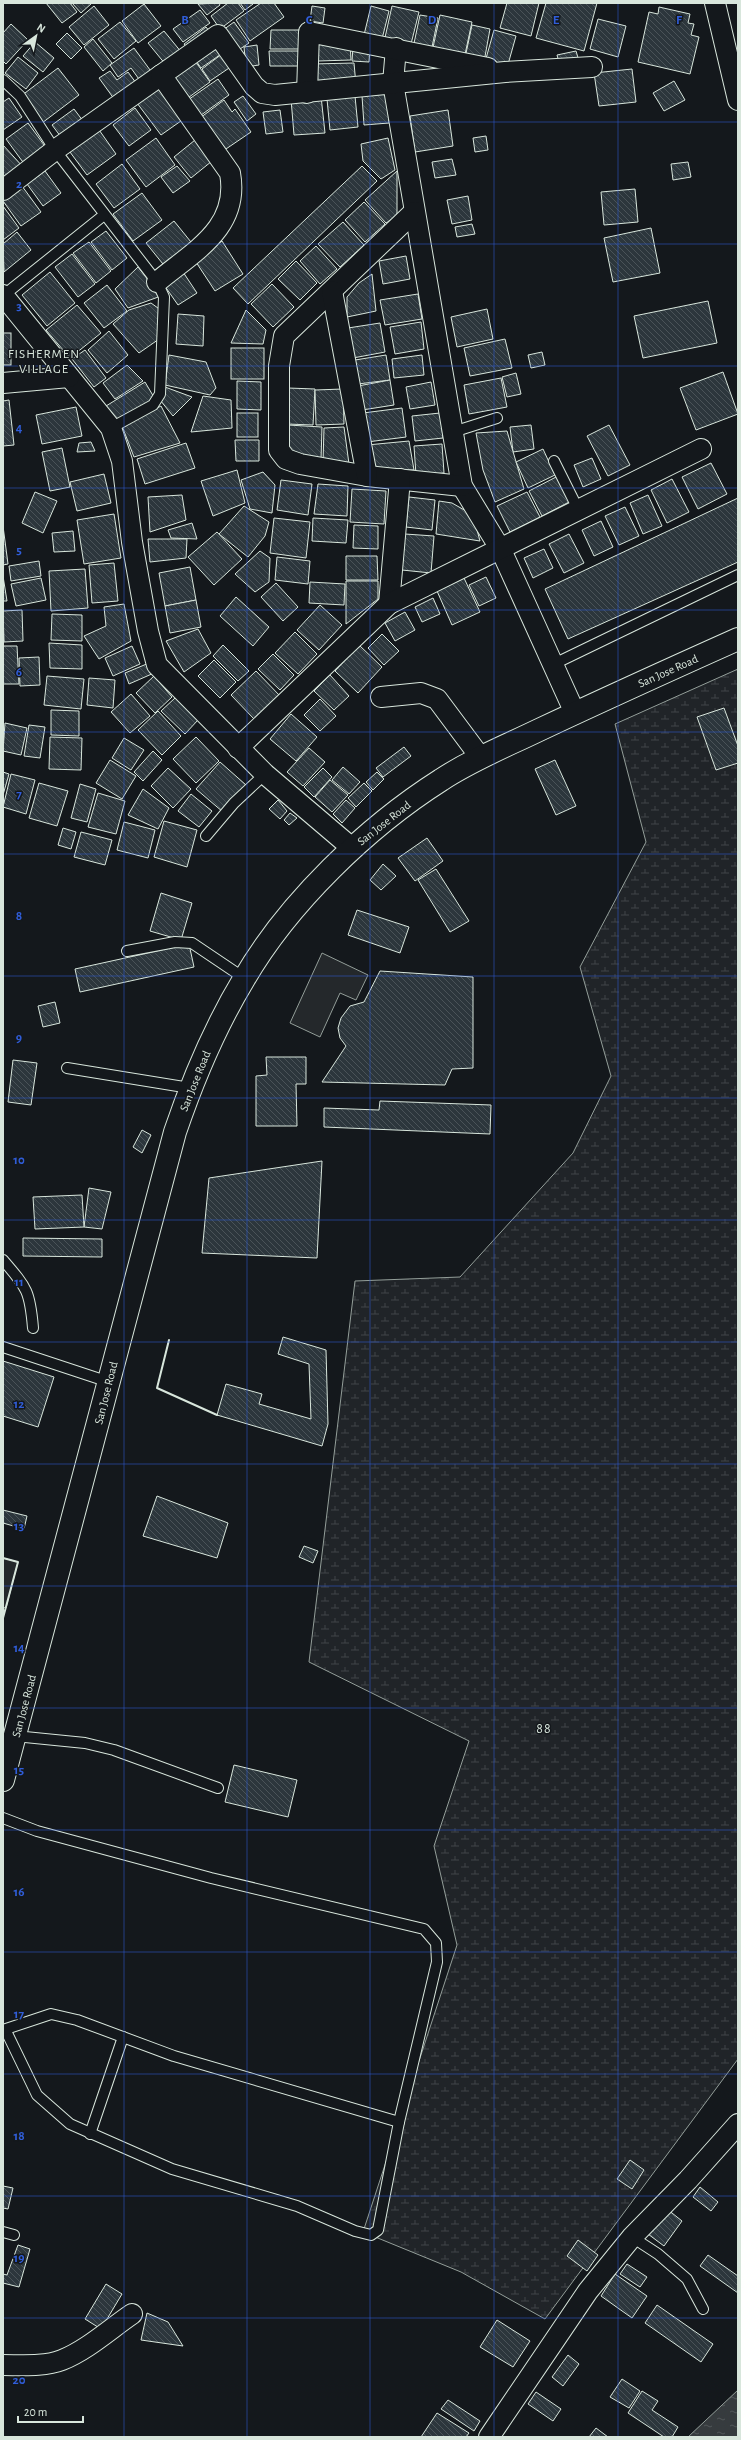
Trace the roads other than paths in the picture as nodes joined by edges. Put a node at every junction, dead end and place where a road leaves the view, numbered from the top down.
1 (715, 3) edge
2 (396, 48) junction
3 (592, 67) dead end
4 (735, 68) edge
5 (505, 72) junction
6 (161, 75) junction
7 (3, 80) edge
8 (393, 83) junction
9 (307, 93) junction
10 (738, 100) edge
11 (55, 150) junction
12 (3, 190) edge
13 (414, 212) junction
14 (104, 215) junction
15 (157, 282) junction
16 (332, 291) junction
17 (3, 295) edge
18 (69, 377) junction
19 (3, 383) edge
20 (497, 418) dead end
21 (111, 428) junction
22 (453, 432) junction
23 (701, 449) dead end
24 (554, 461) dead end
25 (367, 476) junction
26 (400, 479) junction
27 (462, 486) junction
28 (579, 511) junction
29 (501, 550) junction
30 (738, 575) edge
31 (389, 604) junction
32 (738, 639) edge
33 (554, 664) junction
34 (381, 697) dead end
35 (575, 713) junction
36 (238, 748) junction
37 (481, 758) junction
38 (265, 774) junction
39 (206, 836) dead end
40 (352, 848) junction
41 (127, 951) dead end
42 (244, 978) junction
43 (67, 1068) dead end
44 (190, 1088) junction
45 (3, 1260) edge
46 (33, 1328) dead end
47 (3, 1347) edge
48 (109, 1382) junction
49 (15, 1736) junction
50 (3, 1780) edge
51 (218, 1788) dead end
52 (3, 1818) edge
53 (5, 2031) edge
54 (123, 2037) junction
55 (399, 2122) junction
56 (738, 2124) edge
57 (90, 2134) junction
58 (3, 2232) edge
59 (14, 2235) dead end
60 (632, 2237) junction
61 (703, 2309) dead end
62 (132, 2314) dead end
63 (3, 2365) edge
64 (489, 2437) edge

1 - 4 street
2 - 5 street
2 - 8 street
2 - 9 street
3 - 5 street
4 - 10 street
5 - 8 street
6 - 9 street
6 - 11 street
6 - 15 street
7 - 11 lane
8 - 9 street
8 - 13 street
11 - 12 street
11 - 14 lane
13 - 16 street
13 - 22 street
14 - 15 lane
14 - 17 lane
15 - 21 lane
16 - 25 street
16 - 25 street
17 - 18 street
18 - 19 street
18 - 21 street
20 - 22 lane
21 - 36 street
22 - 27 street
23 - 28 street
24 - 28 lane
25 - 26 street
26 - 27 street
26 - 31 street
27 - 29 street
28 - 29 street
29 - 31 street
29 - 33 street
30 - 33 lane
31 - 36 street
32 - 35 main road, San Jose Road
33 - 35 street
34 - 37 street
35 - 37 main road, San Jose Road
36 - 38 street
37 - 40 main road, San Jose Road
38 - 39 lane
38 - 40 street
40 - 42 main road, San Jose Road
41 - 42 lane
42 - 44 main road, San Jose Road
43 - 44 lane
44 - 48 main road, San Jose Road
45 - 46 lane
47 - 48 lane
48 - 49 main road, San Jose Road
49 - 50 main road, San Jose Road
49 - 51 lane
52 - 55 lane
53 - 54 lane
53 - 57 lane
54 - 55 lane
54 - 57 lane
55 - 57 lane
56 - 60 street
58 - 59 lane
60 - 61 lane
60 - 64 street
62 - 63 street

